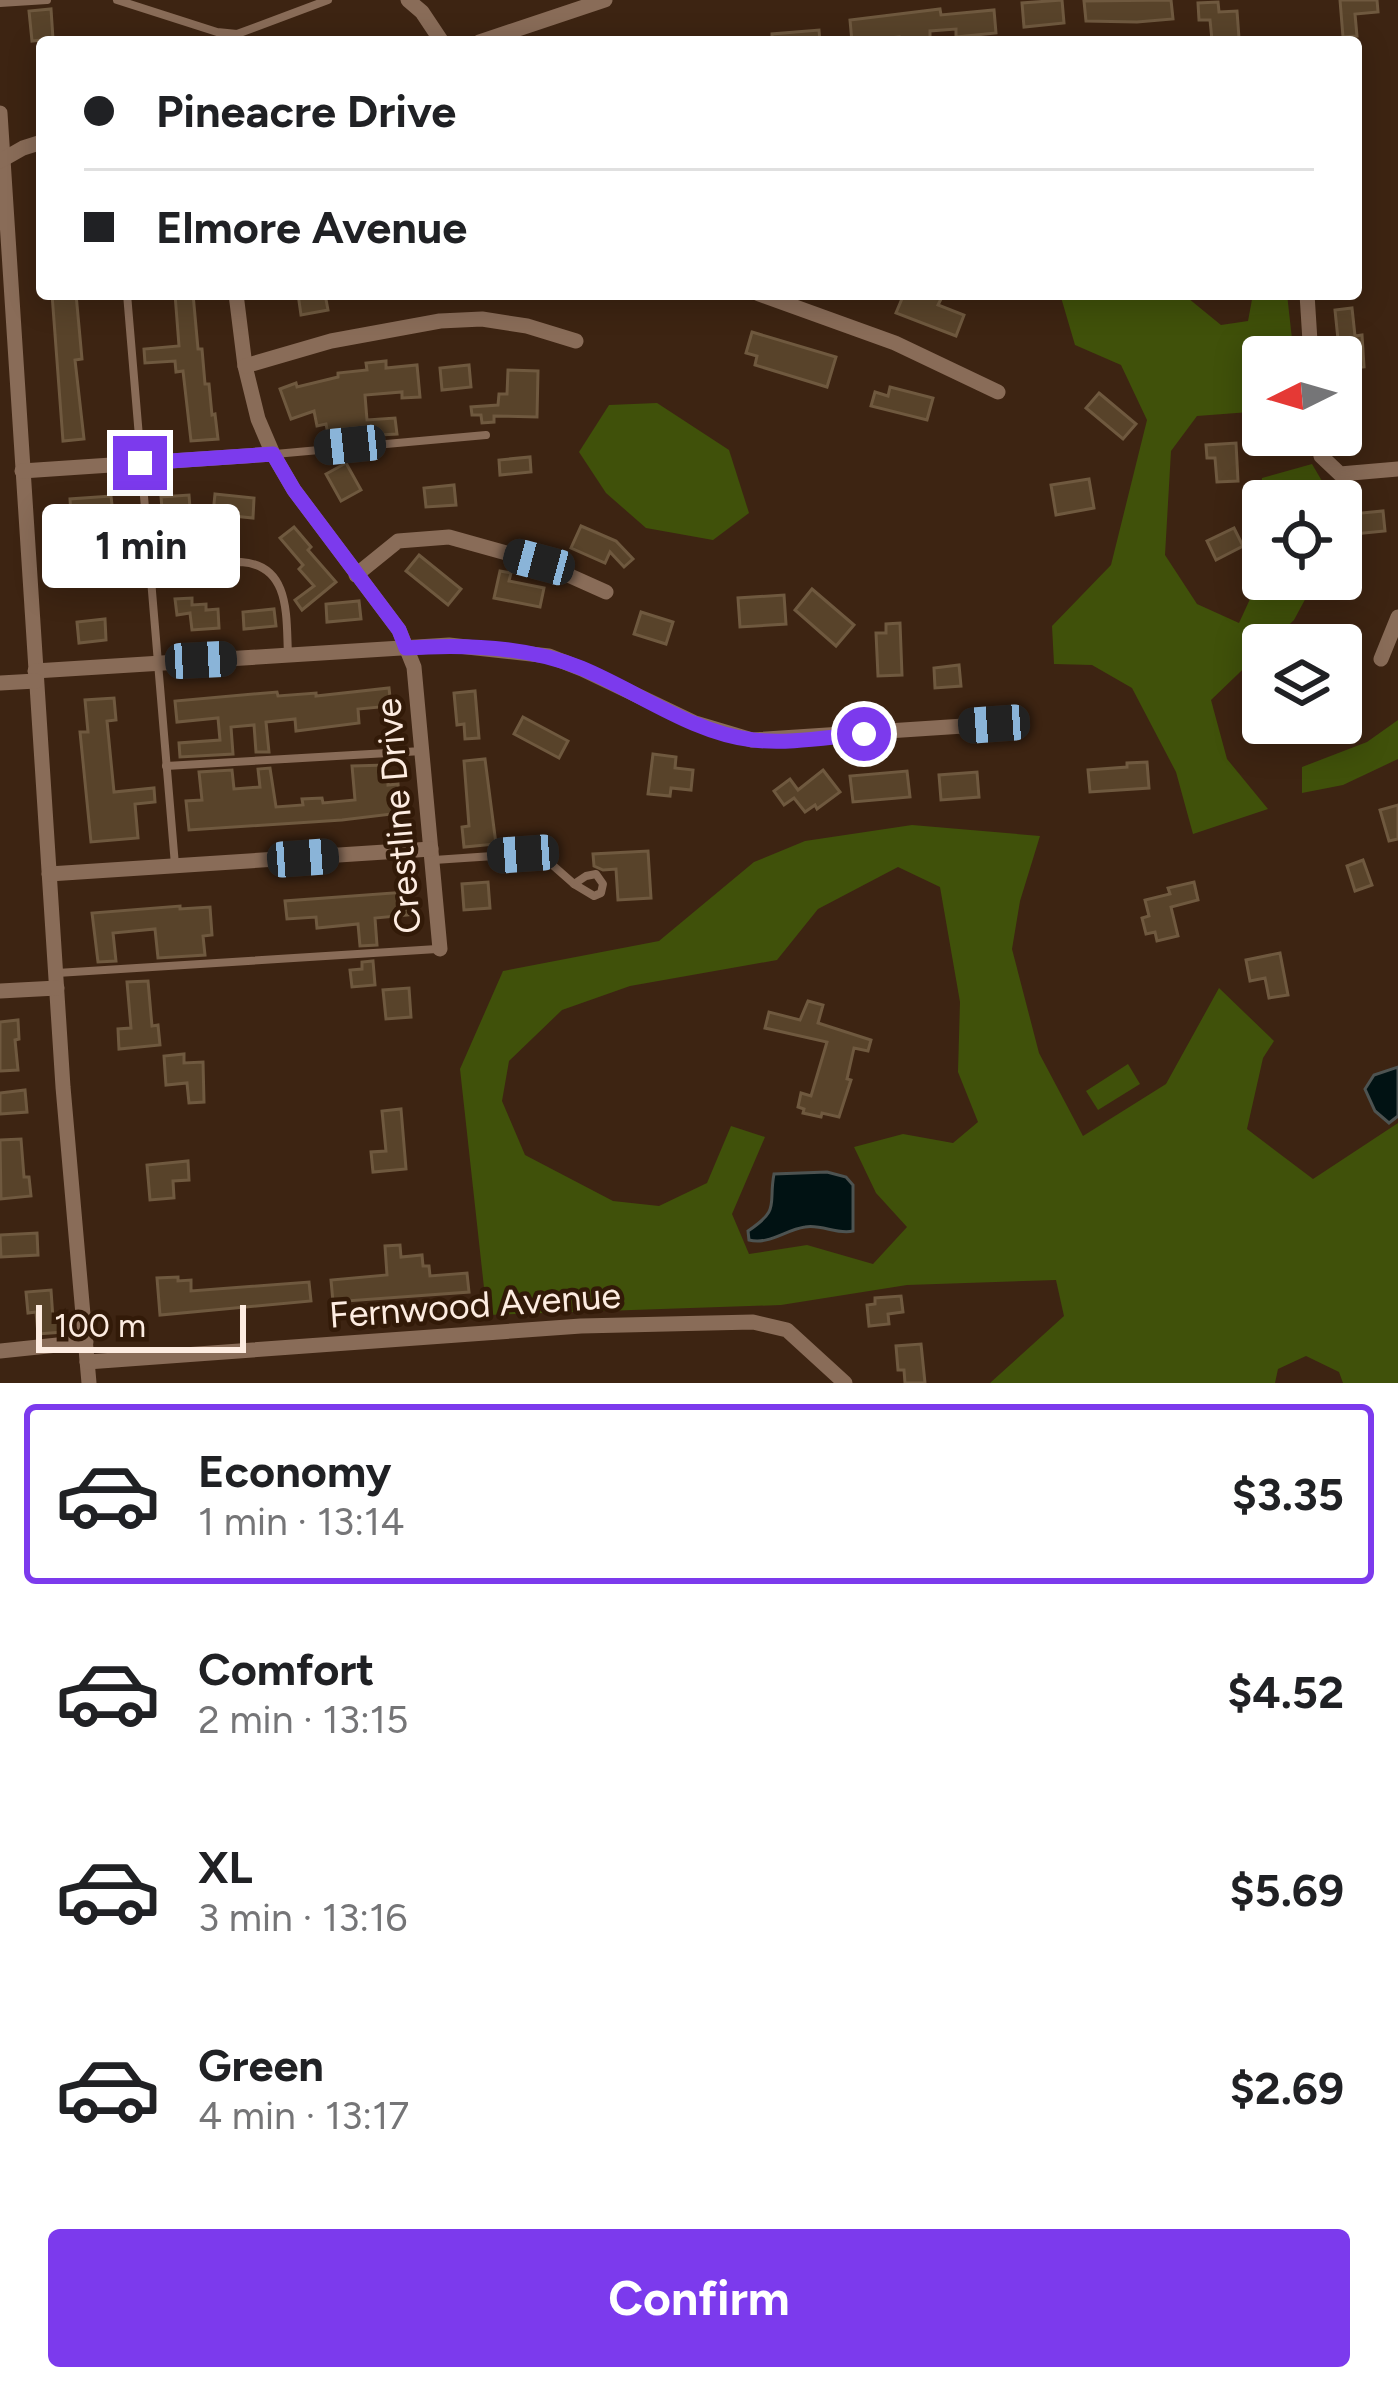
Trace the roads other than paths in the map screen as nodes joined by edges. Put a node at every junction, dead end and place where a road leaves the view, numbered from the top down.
1 (47, 0) edge
2 (117, 0) edge
3 (328, 0) edge
4 (605, 0) edge
5 (0, 2) edge
6 (416, 3) edge
7 (438, 36) edge
8 (497, 36) edge
9 (0, 112) edge
10 (36, 144) edge
11 (2, 160) edge
12 (128, 300) edge
13 (237, 300) edge
14 (775, 300) edge
15 (1307, 300) edge
16 (1310, 336) edge
17 (575, 341) dead end
18 (244, 366) junction
19 (998, 392) dead end
20 (486, 435) dead end
21 (273, 454) junction
22 (1322, 456) edge
23 (140, 463) junction
24 (1398, 469) edge
25 (22, 471) junction
26 (149, 568) junction
27 (356, 575) junction
28 (606, 592) dead end
29 (1398, 616) edge
30 (406, 648) junction
31 (288, 655) junction
32 (1381, 659) dead end
33 (157, 663) junction
34 (36, 676) junction
35 (0, 683) edge
36 (994, 724) dead end
37 (422, 751) junction
38 (166, 766) junction
39 (432, 855) junction
40 (175, 866) junction
41 (49, 874) junction
42 (574, 884) dead end
43 (440, 949) joint
44 (56, 981) junction
45 (0, 991) edge
46 (86, 1342) junction
47 (0, 1351) edge
48 (87, 1362) junction
49 (89, 1383) edge
50 (845, 1383) edge

1 - 5 lane
2 - 3 lane
4 - 8 street
6 - 7 street
9 - 11 street
10 - 11 street
11 - 25 street
12 - 23 lane
13 - 18 street, Crestline Drive
14 - 19 street
15 - 16 street
17 - 18 street
18 - 21 street, Crestline Drive
20 - 21 lane
21 - 23 street
21 - 27 street, Crestline Drive
22 - 24 street
23 - 25 street
23 - 26 lane
25 - 34 street
26 - 31 lane
26 - 33 lane
27 - 28 street
27 - 30 street, Crestline Drive
29 - 32 street
30 - 31 street
30 - 36 street
30 - 37 street, Crestline Drive
31 - 33 street
33 - 34 street
33 - 38 lane
34 - 35 street
34 - 41 street
37 - 38 lane
37 - 39 street, Crestline Drive
38 - 40 lane
39 - 40 street
39 - 42 lane
39 - 43 street, Crestline Drive
40 - 41 street
41 - 44 street
43 - 44 lane
44 - 45 street
44 - 46 street
46 - 47 street
46 - 48 street
48 - 49 street
48 - 50 street, Fernwood Avenue

